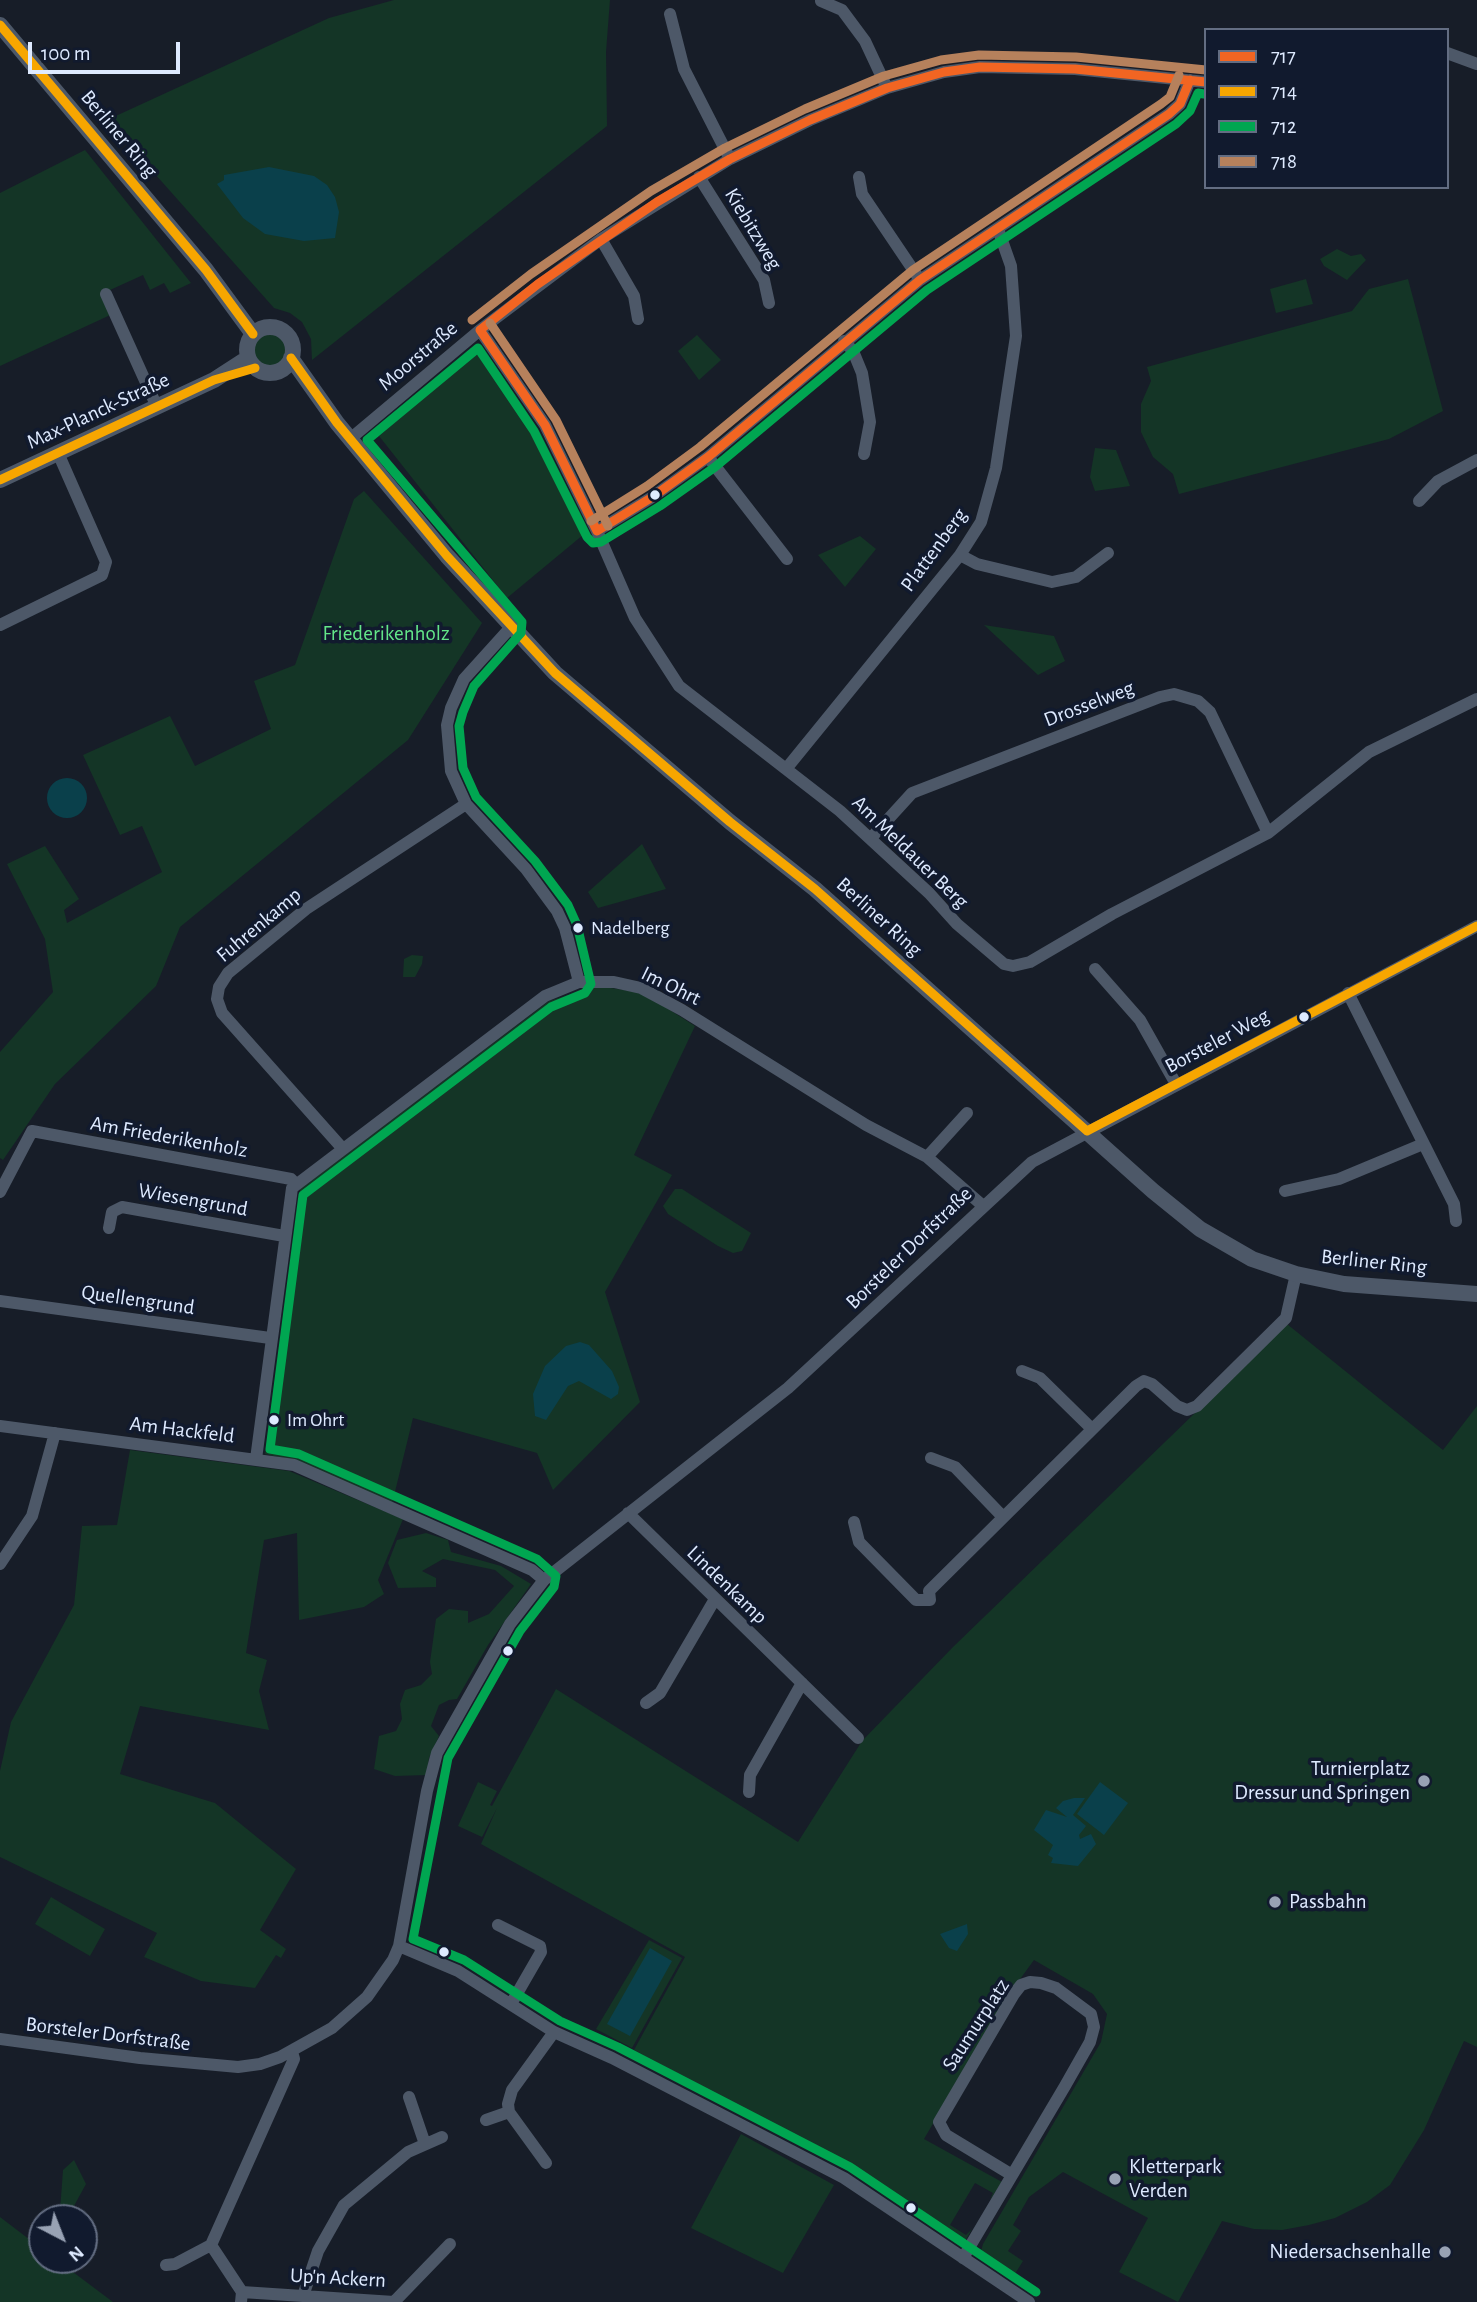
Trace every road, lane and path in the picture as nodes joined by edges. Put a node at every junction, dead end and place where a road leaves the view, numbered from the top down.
1 (821, 1) edge
2 (670, 14) dead end
3 (0, 25) edge
4 (1449, 54) edge
5 (1477, 64) edge
6 (1190, 80) junction
7 (1204, 82) edge
8 (887, 88) junction
9 (730, 159) junction
10 (699, 177) junction
11 (859, 177) dead end
12 (998, 229) junction
13 (600, 239) junction
14 (920, 280) junction
15 (106, 294) dead end
16 (769, 303) dead end
17 (638, 319) dead end
18 (480, 330) junction
19 (260, 331) junction
20 (844, 341) junction
21 (252, 363) junction
22 (287, 363) junction
23 (157, 407) junction
24 (350, 439) junction
25 (58, 453) junction
26 (864, 454) dead end
27 (708, 457) junction
28 (1477, 460) edge
29 (0, 480) edge
30 (1419, 501) dead end
31 (597, 531) junction
32 (1108, 553) dead end
33 (960, 555) junction
34 (787, 559) dead end
35 (0, 625) edge
36 (511, 627) junction
37 (1477, 699) edge
38 (786, 769) junction
39 (466, 804) junction
40 (1268, 833) junction
41 (871, 838) junction
42 (1476, 929) edge
43 (1095, 969) dead end
44 (579, 982) junction
45 (1348, 993) junction
46 (1176, 1084) junction
47 (967, 1113) dead end
48 (1087, 1132) junction
49 (1423, 1144) junction
50 (343, 1149) junction
51 (927, 1157) junction
52 (296, 1184) junction
53 (1285, 1191) dead end
54 (0, 1192) edge
55 (982, 1205) junction
56 (1456, 1221) dead end
57 (109, 1228) dead end
58 (284, 1236) junction
59 (1296, 1273) junction
60 (1477, 1294) edge
61 (0, 1301) edge
62 (270, 1338) junction
63 (1022, 1371) dead end
64 (0, 1426) edge
65 (1092, 1429) junction
66 (55, 1433) junction
67 (931, 1458) dead end
68 (256, 1459) junction
69 (628, 1513) junction
70 (1003, 1517) junction
71 (854, 1522) dead end
72 (0, 1564) edge
73 (544, 1580) junction
74 (715, 1599) junction
75 (802, 1683) junction
76 (646, 1703) dead end
77 (858, 1738) dead end
78 (749, 1792) dead end
79 (498, 1925) dead end
80 (399, 1946) junction
81 (511, 2004) junction
82 (554, 2032) junction
83 (0, 2039) edge
84 (292, 2052) junction
85 (409, 2097) dead end
86 (509, 2112) junction
87 (486, 2120) dead end
88 (442, 2137) dead end
89 (425, 2144) junction
90 (546, 2163) dead end
91 (1012, 2175) junction
92 (450, 2244) dead end
93 (211, 2245) junction
94 (963, 2258) junction
95 (166, 2265) dead end
96 (242, 2297) edge
97 (303, 2297) junction
98 (1029, 2302) edge

1 - 8 street
2 - 9 street
3 - 19 street, Berliner Ring
4 - 5 street
6 - 7 street, Moorstraße
6 - 8 street, Moorstraße
6 - 12 street
8 - 9 street, Moorstraße
9 - 10 street, Moorstraße
10 - 13 street, Moorstraße
10 - 16 street, Kiebitzweg
11 - 14 street
12 - 14 street
12 - 33 street, Plattenberg
13 - 17 street
13 - 18 street, Moorstraße
14 - 20 street
15 - 23 street
18 - 24 street, Moorstraße
18 - 31 street, Am Meldauer Berg
19 - 21 street
19 - 22 street
20 - 26 street
20 - 27 street
21 - 22 street
21 - 23 street, Max-Planck-Straße
22 - 24 street, Berliner Ring
23 - 25 street, Max-Planck-Straße
24 - 36 street, Berliner Ring
25 - 29 street, Max-Planck-Straße
25 - 35 street
27 - 31 street
27 - 34 street
28 - 30 street
31 - 38 street, Am Meldauer Berg
32 - 33 street
33 - 38 street, Plattenberg
36 - 39 street
36 - 48 street, Berliner Ring
37 - 40 street, Am Meldauer Berg
38 - 41 street, Am Meldauer Berg
39 - 44 street
39 - 50 street, Fuhrenkamp
40 - 41 street, Am Meldauer Berg
40 - 41 street, Drosselweg
42 - 45 street, Borsteler Weg
43 - 46 street
44 - 50 street, Im Ohrt
44 - 51 street, Im Ohrt
45 - 46 street, Borsteler Weg
45 - 49 street
46 - 48 street, Borsteler Weg
47 - 51 street
48 - 55 street, Borsteler Dorfstraße
48 - 59 street, Berliner Ring
49 - 53 street
49 - 56 street
50 - 52 street, Im Ohrt
51 - 55 street, Im Ohrt
52 - 54 street, Am Friederikenholz
52 - 58 street
55 - 69 street, Borsteler Dorfstraße
57 - 58 street, Wiesengrund
58 - 62 street
59 - 60 street, Berliner Ring
59 - 65 street
61 - 62 street, Quellengrund
62 - 68 street
63 - 65 street
64 - 66 street, Am Hackfeld
65 - 70 street
66 - 68 street, Am Hackfeld
66 - 72 street
67 - 70 street
68 - 73 street, Am Hackfeld
69 - 73 street, Borsteler Dorfstraße
69 - 74 street, Lindenkamp
70 - 71 street
73 - 80 street, Borsteler Dorfstraße
74 - 75 street, Lindenkamp
74 - 76 street
75 - 77 street, Lindenkamp
75 - 78 street
79 - 81 street
80 - 81 street
80 - 84 street, Borsteler Dorfstraße
81 - 82 street
82 - 86 street
82 - 94 street
83 - 84 street, Borsteler Dorfstraße
84 - 93 street
85 - 89 street
86 - 87 street
86 - 90 street
88 - 89 street
89 - 97 street
91 - 91 street, Saumurplatz
91 - 94 street, Saumurplatz
92 - 97 street, Up'n Ackern
93 - 95 street
93 - 96 street
94 - 98 street
96 - 97 street, Up'n Ackern

